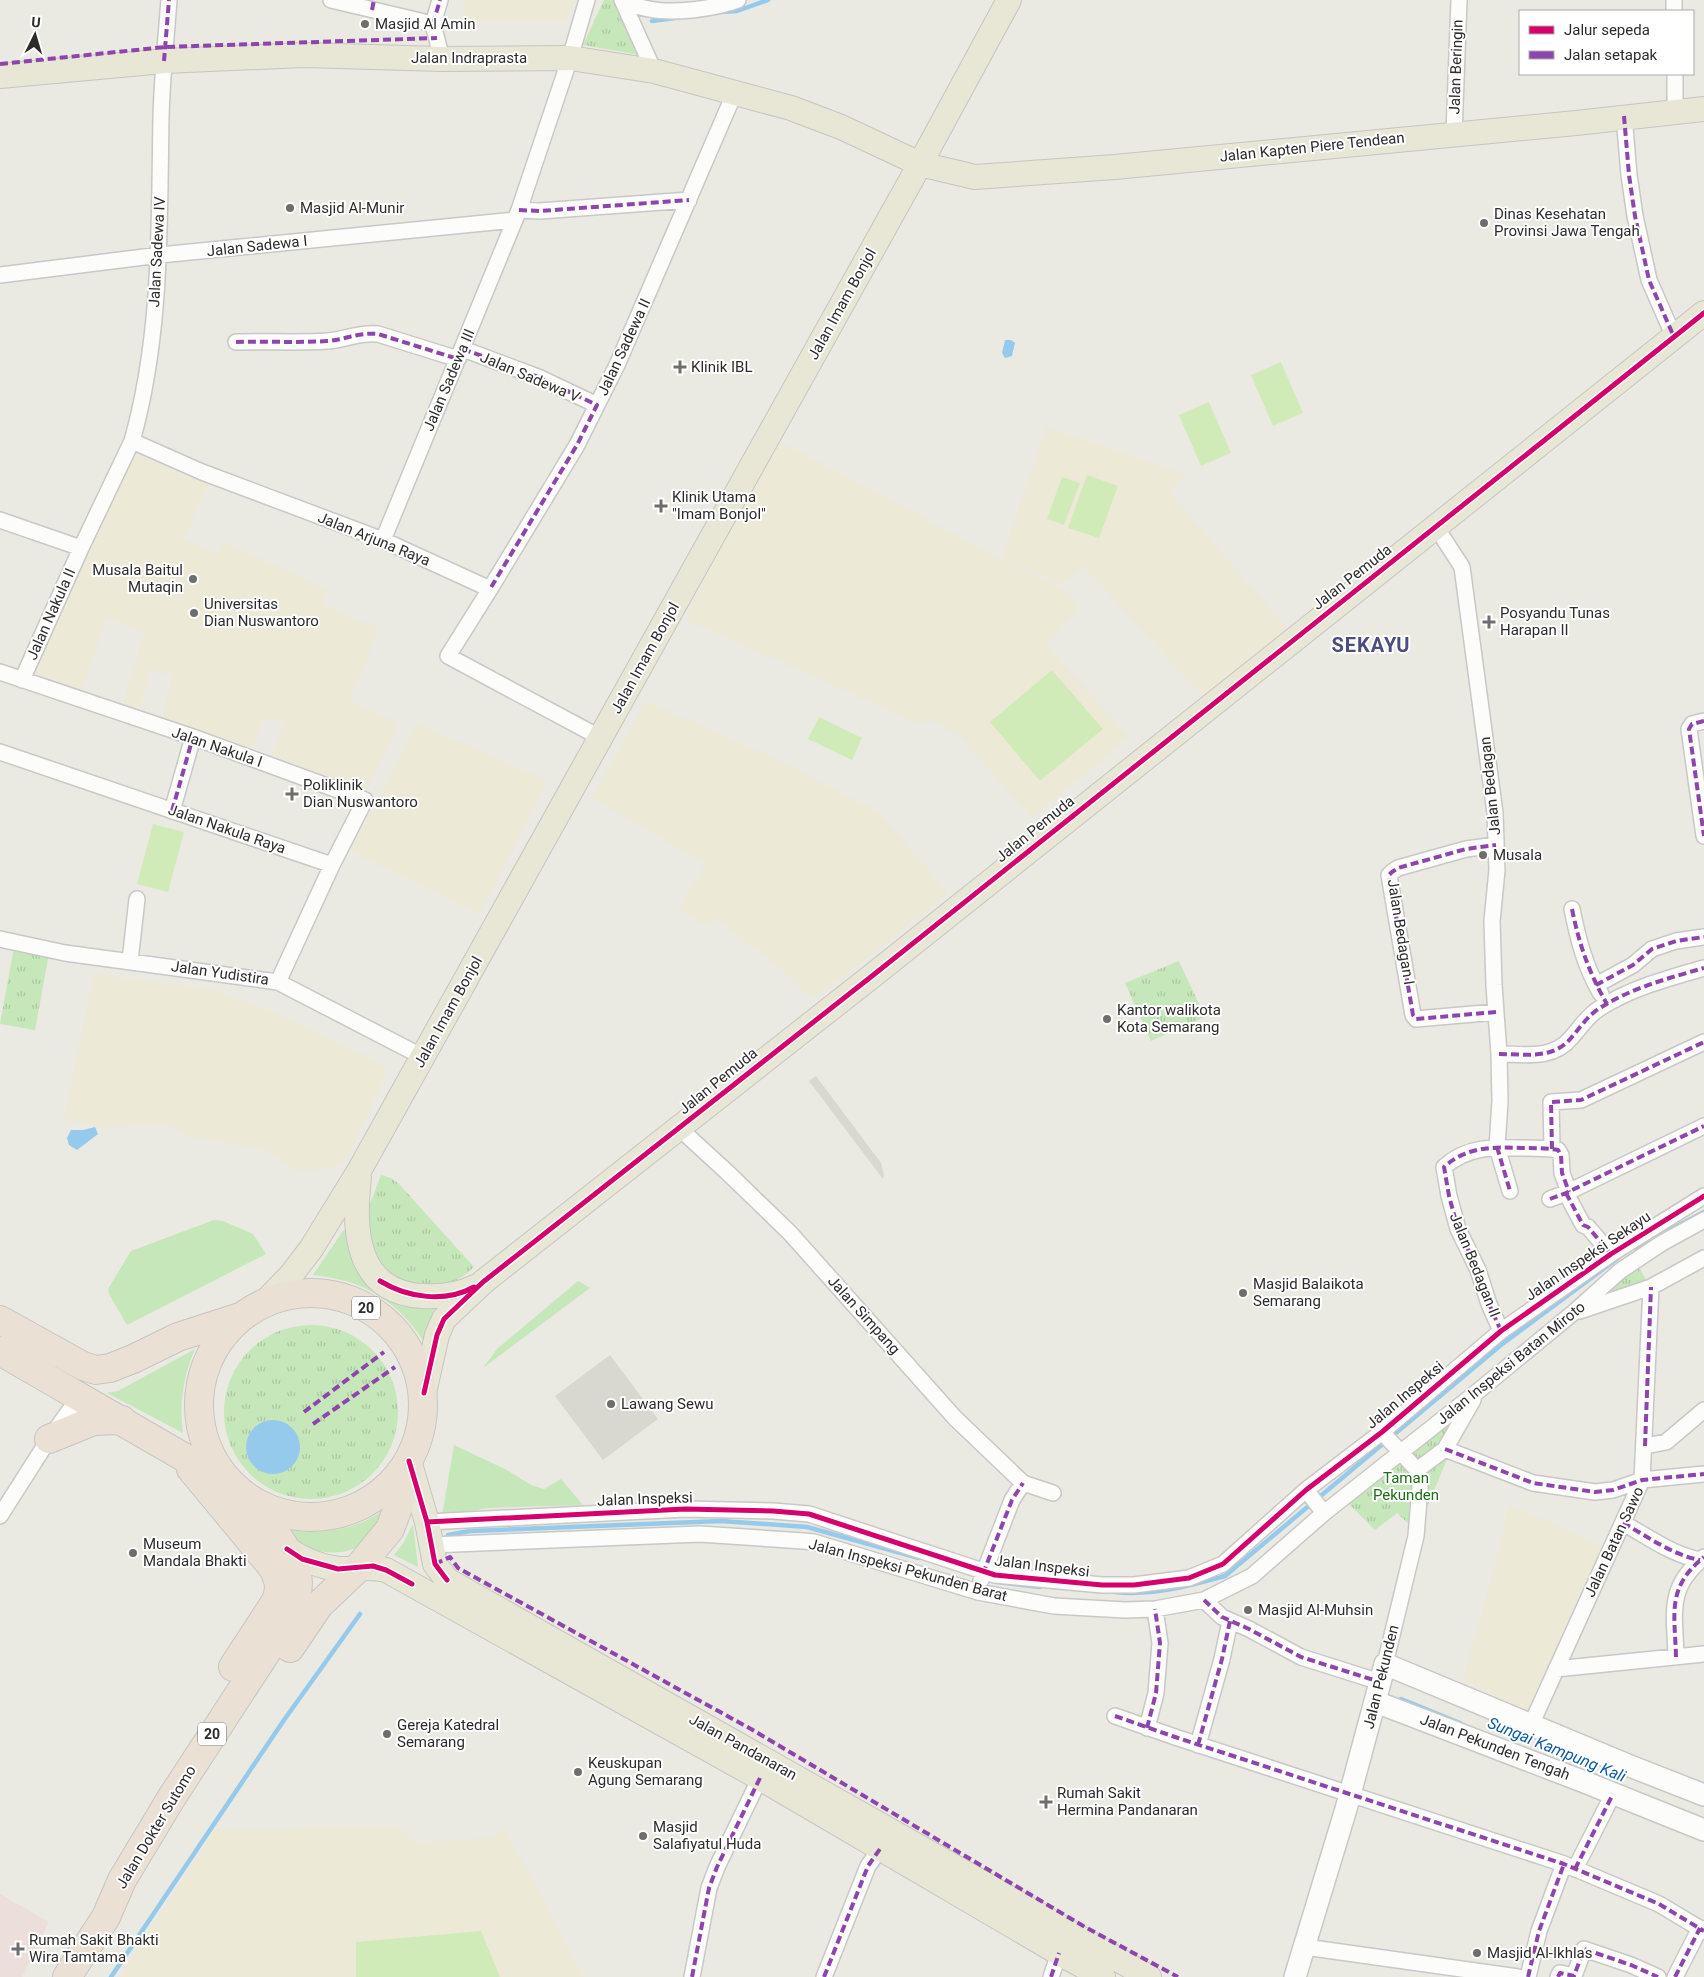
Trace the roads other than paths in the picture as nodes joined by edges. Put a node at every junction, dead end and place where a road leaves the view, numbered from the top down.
1 (169, 0) edge
2 (331, 0) edge
3 (440, 0) edge
4 (588, 0) edge
5 (622, 0) edge
6 (738, 0) edge
7 (1009, 0) edge
8 (1459, 0) edge
9 (373, 5) edge
10 (433, 24) junction
11 (570, 58) junction
12 (442, 59) junction
13 (164, 61) junction
14 (654, 71) junction
15 (1675, 75) edge
16 (0, 76) edge
17 (735, 92) junction
18 (1704, 108) edge
19 (1675, 111) junction
20 (1624, 116) junction
21 (1454, 134) junction
22 (920, 164) junction
23 (689, 200) junction
24 (517, 215) junction
25 (160, 255) junction
26 (0, 275) edge
27 (1704, 313) edge
28 (1674, 337) junction
29 (236, 342) dead end
30 (461, 354) junction
31 (597, 406) junction
32 (132, 440) junction
33 (0, 520) edge
34 (1436, 526) junction
35 (383, 540) junction
36 (81, 548) junction
37 (490, 589) junction
38 (0, 672) edge
39 (22, 680) junction
40 (1699, 722) edge
41 (193, 737) junction
42 (601, 738) junction
43 (0, 752) edge
44 (172, 811) junction
45 (1704, 836) edge
46 (1496, 845) junction
47 (332, 865) junction
48 (137, 899) dead end
49 (1572, 909) dead end
50 (1704, 937) edge
51 (0, 939) edge
52 (130, 961) junction
53 (1704, 968) edge
54 (278, 982) junction
55 (1596, 985) junction
56 (1607, 1004) junction
57 (1496, 1012) junction
58 (1704, 1042) edge
59 (1499, 1054) junction
60 (423, 1057) junction
61 (1704, 1126) edge
62 (679, 1128) junction
63 (1497, 1147) junction
64 (1552, 1149) junction
65 (359, 1171) junction
66 (1510, 1191) dead end
67 (1567, 1193) junction
68 (1704, 1196) edge
69 (1550, 1199) dead end
70 (1704, 1220) edge
71 (1611, 1254) junction
72 (1704, 1260) edge
73 (483, 1282) junction
74 (1651, 1287) junction
75 (253, 1310) junction
76 (1573, 1313) junction
77 (0, 1320) edge
78 (1501, 1331) junction
79 (1489, 1341) joint
80 (0, 1351) edge
81 (1477, 1392) junction
82 (424, 1393) junction
83 (80, 1396) junction
84 (1704, 1410) edge
85 (122, 1420) junction
86 (151, 1437) junction
87 (50, 1439) junction
88 (1391, 1441) junction
89 (1645, 1446) junction
90 (1444, 1449) junction
91 (409, 1461) junction
92 (1416, 1470) junction
93 (1704, 1474) edge
94 (1642, 1480) junction
95 (1023, 1483) junction
96 (232, 1485) junction
97 (1307, 1492) junction
98 (1053, 1493) dead end
99 (1321, 1511) junction
100 (0, 1516) edge
101 (1623, 1523) junction
102 (429, 1533) junction
103 (287, 1549) junction
104 (1702, 1558) edge
105 (358, 1568) junction
106 (981, 1582) junction
107 (1204, 1600) junction
108 (1155, 1609) junction
109 (1230, 1620) junction
110 (1704, 1654) edge
111 (1676, 1657) junction
112 (1556, 1669) junction
113 (1380, 1683) junction
114 (1115, 1716) dead end
115 (1531, 1725) junction
116 (1147, 1728) junction
117 (212, 1734) junction
118 (1198, 1745) junction
119 (760, 1778) junction
120 (1350, 1794) junction
121 (1613, 1794) junction
122 (1704, 1795) edge
123 (1704, 1830) edge
124 (880, 1849) junction
125 (1570, 1866) junction
126 (106, 1917) junction
127 (1702, 1930) edge
128 (1305, 1947) junction
129 (1059, 1953) junction
130 (67, 1977) edge
131 (692, 1977) edge
132 (824, 1977) edge
133 (1051, 1977) edge
134 (1103, 1977) edge
135 (1149, 1977) edge
136 (1295, 1977) edge
137 (1518, 1977) edge
138 (1528, 1977) edge
139 (1558, 1977) edge
140 (1658, 1977) edge
141 (1674, 1977) edge

1 - 13 street, Jalan Sadewa IV
2 - 9 street
3 - 10 street
4 - 11 street, Jalan Sadewa III
5 - 6 street
5 - 14 street
7 - 22 main road, Jalan Imam Bonjol
8 - 21 street, Jalan Beringin
9 - 10 street
10 - 12 street
11 - 12 main road, Jalan Indraprasta
11 - 14 main road, Jalan Indraprasta
11 - 24 street, Jalan Sadewa III
12 - 13 main road, Jalan Indraprasta
13 - 16 main road, Jalan Indraprasta
13 - 25 street, Jalan Sadewa IV
14 - 17 main road, Jalan Indraprasta
15 - 19 street
17 - 22 main road, Jalan Indraprasta
17 - 23 street, Jalan Sadewa II
18 - 19 main road, Jalan Kapten Piere Tendean
19 - 20 main road, Jalan Kapten Piere Tendean
20 - 21 main road, Jalan Kapten Piere Tendean
20 - 28 street
21 - 22 main road, Jalan Kapten Piere Tendean
22 - 42 main road, Jalan Imam Bonjol
23 - 24 street, Jalan Sadewa I
23 - 31 street, Jalan Sadewa II
24 - 25 street, Jalan Sadewa I
24 - 30 street, Jalan Sadewa III
25 - 26 street, Jalan Sadewa I
25 - 32 street, Jalan Sadewa IV
27 - 28 main road, Jalan Pemuda
28 - 34 main road, Jalan Pemuda
29 - 30 street, Jalan Sadewa V
30 - 31 street, Jalan Sadewa V
30 - 35 street, Jalan Sadewa III
31 - 37 street, Jalan Sadewa II
32 - 35 street, Jalan Arjuna Raya
32 - 36 street
33 - 36 street
34 - 46 street, Jalan Bedagan
34 - 62 main road, Jalan Pemuda
35 - 37 street, Jalan Arjuna Raya
36 - 39 street, Jalan Nakula II
37 - 42 street
38 - 39 street, Jalan Nakula I
39 - 41 street, Jalan Nakula I
40 - 45 street
41 - 44 street
41 - 47 street, Jalan Nakula I
42 - 60 main road, Jalan Imam Bonjol
43 - 44 street, Jalan Nakula Raya
44 - 47 street, Jalan Nakula Raya
46 - 57 street, Jalan Bedagan
46 - 57 street, Jalan Bedagan I
47 - 54 street
48 - 52 street
49 - 55 street
50 - 55 street
51 - 52 street, Jalan Yudistira
52 - 54 street, Jalan Yudistira
53 - 56 street
54 - 60 street, Jalan Yudistira
55 - 56 street
56 - 59 street
57 - 59 street, Jalan Bedagan
58 - 64 street
59 - 63 street, Jalan Bedagan
60 - 65 main road, Jalan Imam Bonjol
61 - 67 street
62 - 73 main road, Jalan Pemuda
62 - 95 street, Jalan Simpang
63 - 64 street
63 - 66 street
63 - 78 street, Jalan Bedagan II
64 - 67 street
65 - 73 main road
65 - 75 main road, Jalan Imam Bonjol
67 - 69 street
67 - 71 street
68 - 71 street, Jalan Inspeksi Sekayu
70 - 76 street, Jalan Inspeksi Batan Miroto
71 - 78 street, Jalan Inspeksi Sekayu
72 - 74 street
73 - 82 main road, Jalan Pemuda
74 - 76 street
74 - 89 street, Jalan Batan Sawo
75 - 77 highway, 20
75 - 82 highway, 20
75 - 96 highway, 20
76 - 81 street, Jalan Inspeksi Batan Miroto
78 - 79 street, Jalan Inspeksi Sekayu
79 - 88 street, Jalan Inspeksi
80 - 83 highway, 20
81 - 88 street, Jalan Inspeksi Batan Miroto
81 - 90 street
82 - 91 highway, 20
83 - 85 highway, 20
83 - 87 street
84 - 89 street
85 - 86 highway, 20
85 - 87 highway
86 - 96 highway, 20
86 - 117 highway
87 - 100 street
88 - 92 street
88 - 97 street, Jalan Inspeksi
88 - 99 street, Jalan Inspeksi Batan Miroto
89 - 94 street, Jalan Batan Sawo
90 - 92 street
90 - 94 street
91 - 96 highway, 20
91 - 102 main road, Jalan Pandanaran
91 - 105 highway, 20
92 - 113 street, Jalan Pekunden
93 - 94 street
94 - 101 street, Jalan Batan Sawo
95 - 98 street, Jalan Simpang
95 - 106 street
96 - 103 highway, Jalan Dokter Sutomo / 20
97 - 99 street
97 - 106 street, Jalan Inspeksi
99 - 107 street, Jalan Inspeksi Pekunden Barat
101 - 104 street
101 - 112 street, Jalan Batan Sawo
102 - 106 street, Jalan Inspeksi Pekunden Barat
102 - 106 street, Jalan Inspeksi
102 - 135 main road, Jalan Pandanaran
103 - 105 main road, Jalan Pandanaran
103 - 117 highway, Jalan Dokter Sutomo / 20
104 - 111 street
105 - 119 main road, Jalan Pandanaran
105 - 126 highway, Jalan Dokter Sutomo / 20
106 - 108 street, Jalan Inspeksi Pekunden Barat
107 - 108 street, Jalan Inspeksi Pekunden Barat
107 - 109 street
108 - 116 street
109 - 113 street
109 - 118 street
110 - 111 street
111 - 112 street
112 - 115 street, Jalan Batan Sawo
113 - 115 main road
113 - 120 main road, Jalan Pekunden
113 - 121 main road, Jalan Pekunden Tengah
114 - 116 street
115 - 122 main road
116 - 118 street
117 - 126 highway, Jalan Dokter Sutomo / 20
118 - 120 street
119 - 124 main road, Jalan Pandanaran
119 - 131 street
120 - 125 street
120 - 128 main road, Jalan Pekunden
121 - 123 main road, Jalan Pekunden Tengah
121 - 125 street
124 - 129 main road, Jalan Pandanaran
124 - 132 street
125 - 127 street
125 - 138 street
126 - 130 highway, Jalan Dokter Sutomo / 20
127 - 141 street
128 - 136 main road, Jalan Pekunden
128 - 137 street
129 - 133 street
129 - 134 main road, Jalan Pandanaran
139 - 140 street

